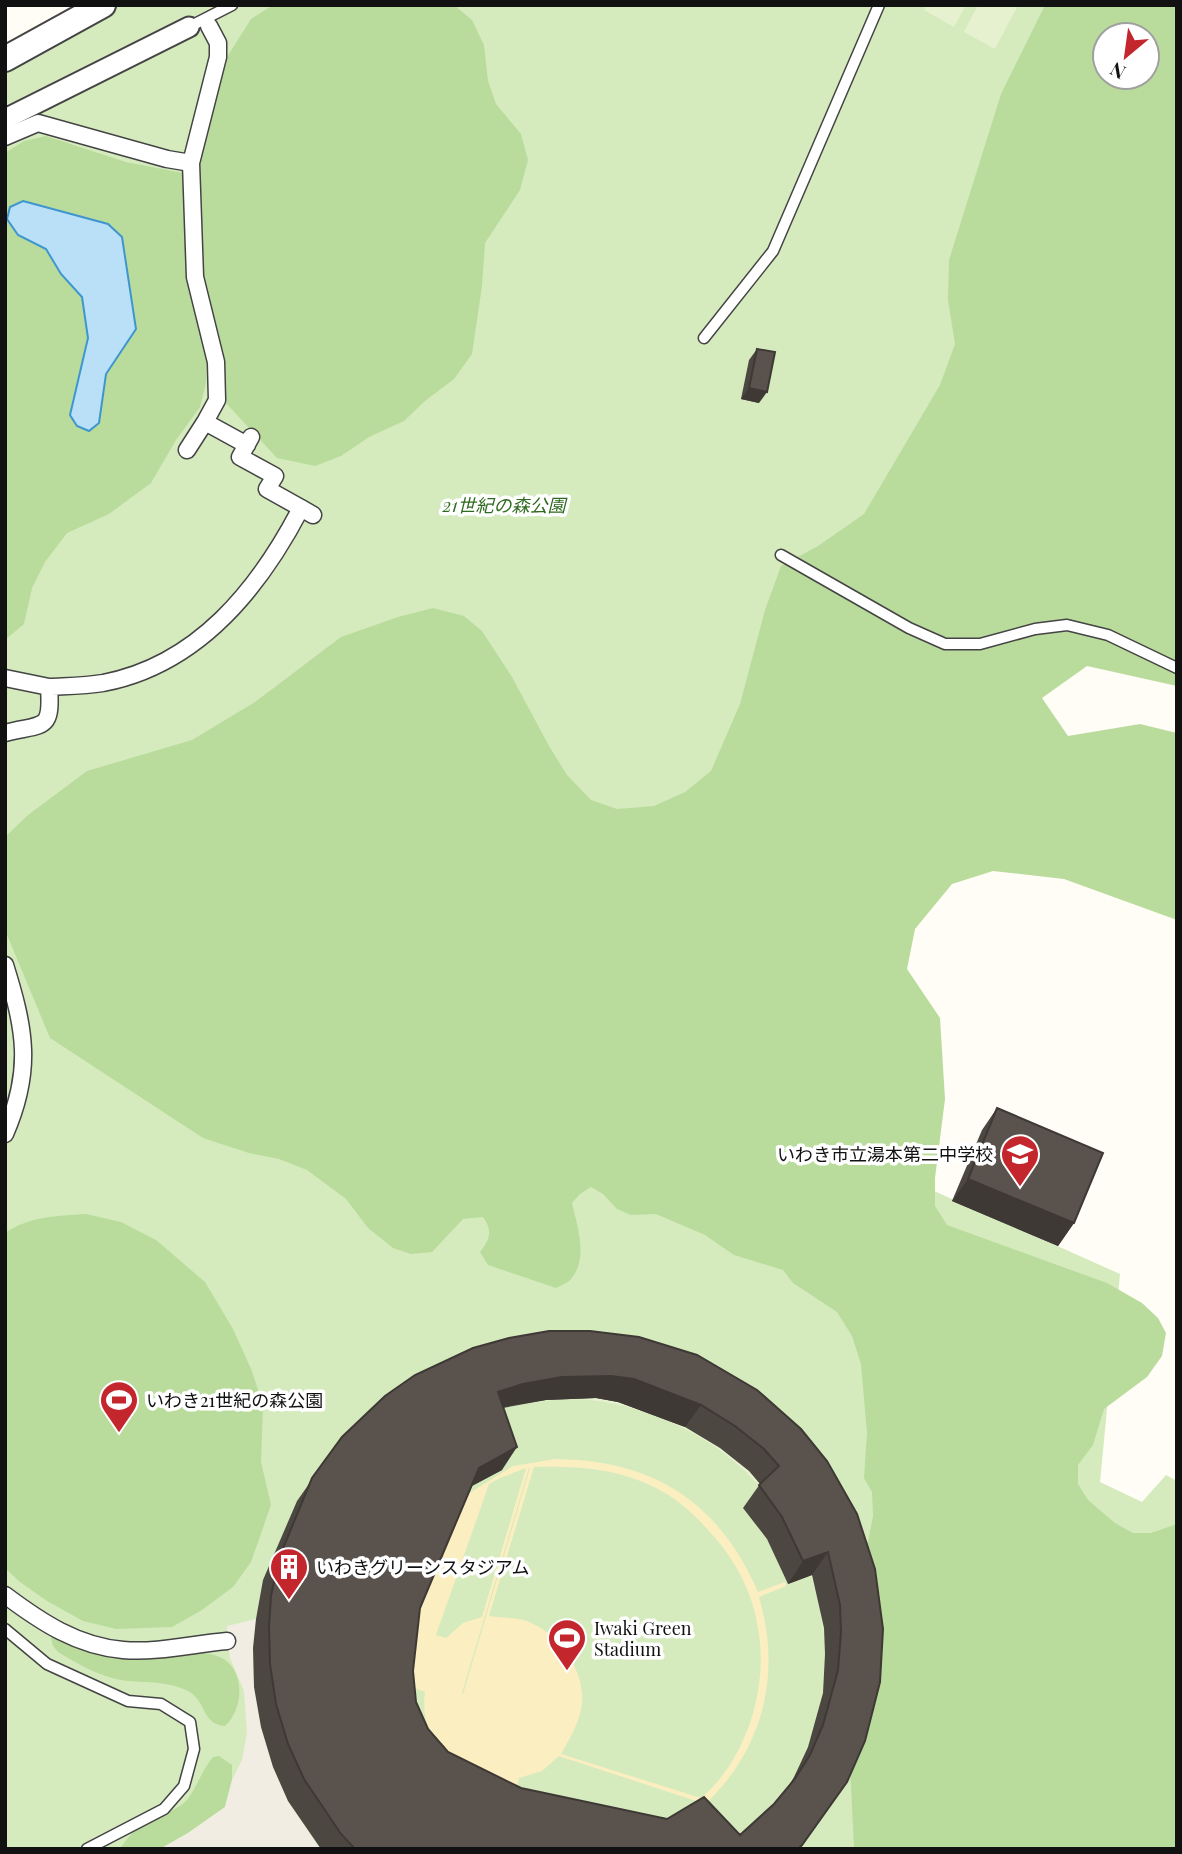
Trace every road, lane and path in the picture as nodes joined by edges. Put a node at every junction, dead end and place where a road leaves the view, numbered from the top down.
1 (103, 5) edge
2 (232, 5) edge
3 (879, 5) edge
4 (199, 27) junction
5 (5, 59) edge
6 (5, 119) edge
7 (5, 137) edge
8 (191, 163) junction
9 (704, 338) dead end
10 (205, 422) junction
11 (187, 450) dead end
12 (781, 555) dead end
13 (1177, 668) edge
14 (5, 678) edge
15 (49, 687) junction
16 (5, 733) edge
17 (5, 965) edge
18 (5, 1134) edge
19 (5, 1595) edge
20 (5, 1629) edge
21 (227, 1641) dead end
22 (88, 1849) edge

1 - 5 street
2 - 4 lane
3 - 9 lane
4 - 6 street
4 - 8 street
7 - 8 street
8 - 10 street
10 - 11 street
10 - 15 street
12 - 13 lane
14 - 15 street
15 - 16 street
17 - 18 street
19 - 21 street
20 - 22 lane

